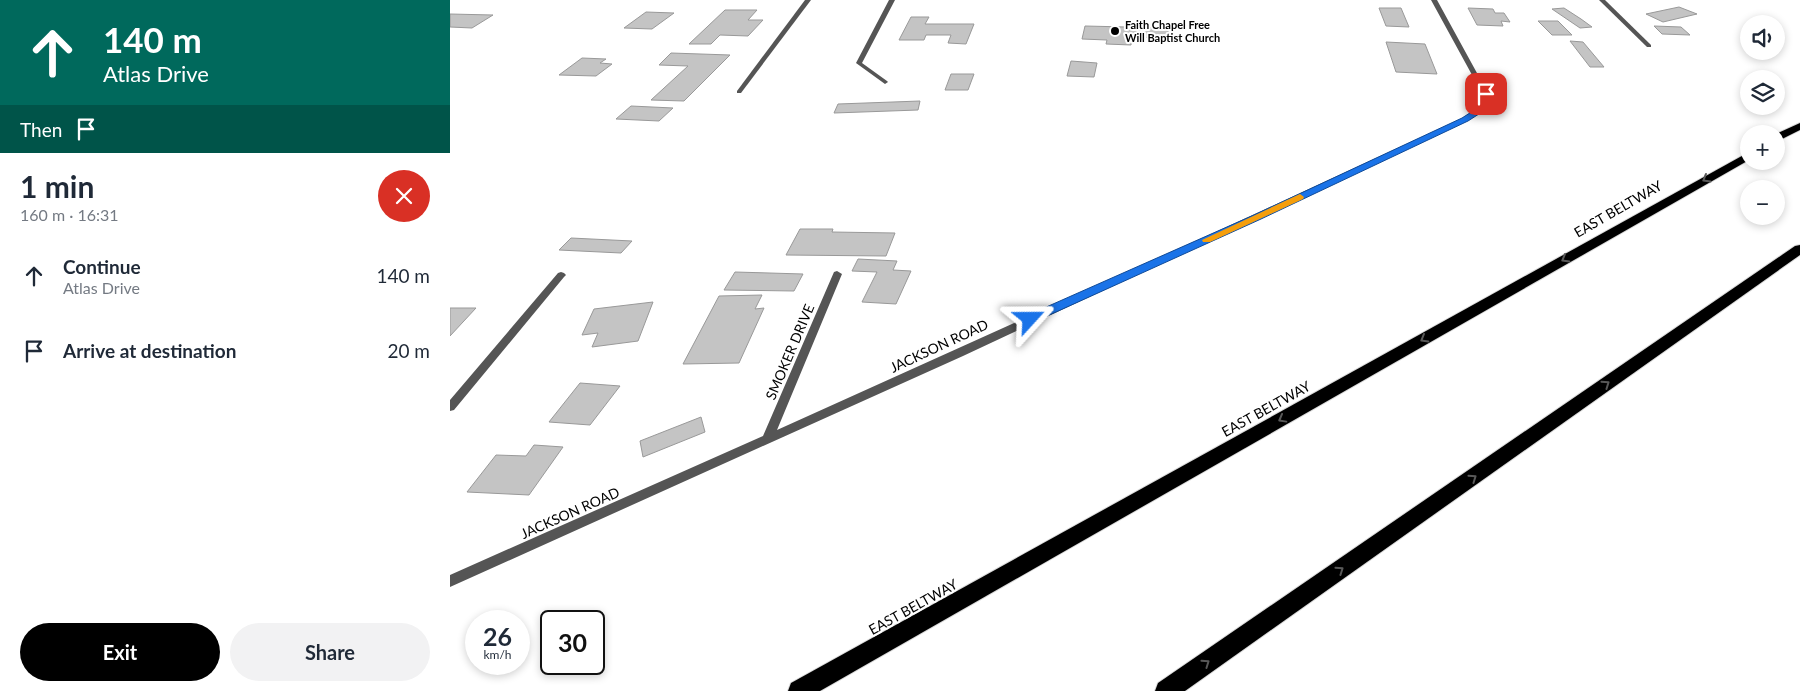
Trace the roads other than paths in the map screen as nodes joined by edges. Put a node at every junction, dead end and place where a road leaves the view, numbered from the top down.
1 (808, 0) edge
2 (892, 0) edge
3 (1434, 0) edge
4 (1602, 0) edge
5 (1649, 46) dead end
6 (885, 82) dead end
7 (739, 92) dead end
8 (1800, 126) edge
9 (1785, 134) edge
10 (1740, 160) edge
11 (1800, 249) edge
12 (837, 274) dead end
13 (561, 275) dead end
14 (450, 407) edge
15 (767, 440) junction
16 (450, 581) edge
17 (799, 691) edge
18 (1166, 691) edge

1 - 7 street
2 - 6 street
3 - 15 street, JACKSON ROAD
4 - 5 street
8 - 9 highway
10 -> 17 highway, EAST BELTWAY
18 -> 11 highway
12 - 15 street, SMOKER DRIVE
13 - 14 street
15 - 16 street, JACKSON ROAD

